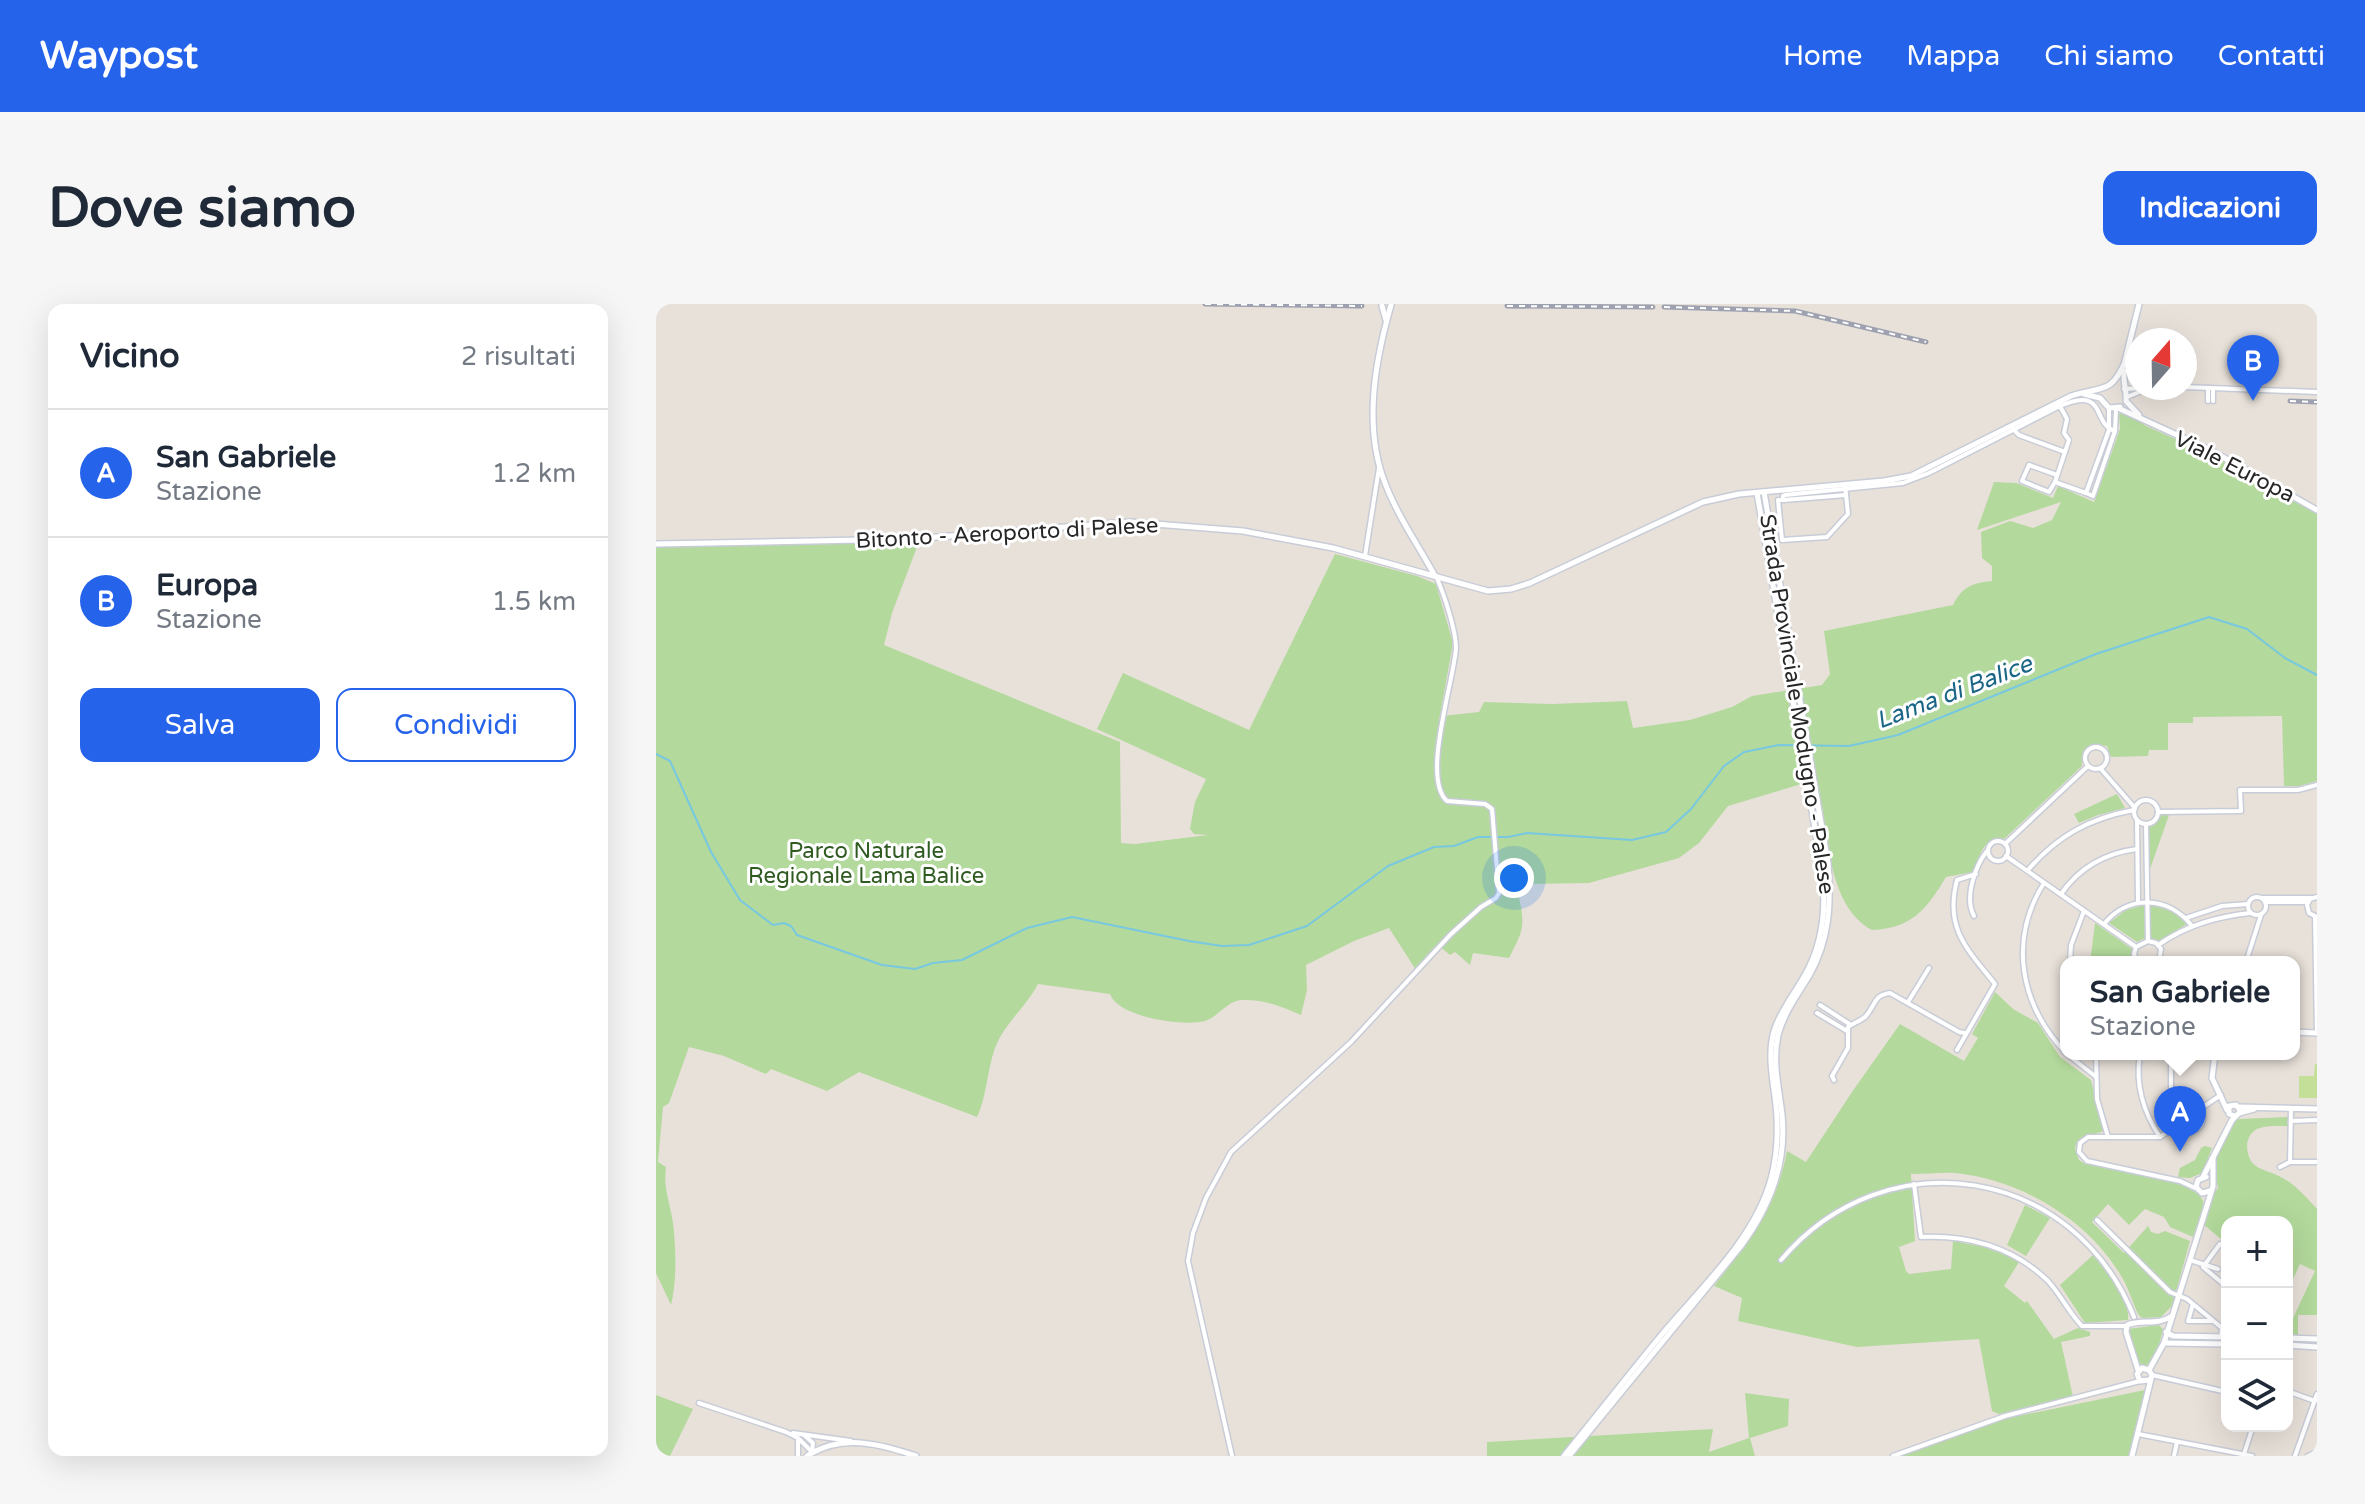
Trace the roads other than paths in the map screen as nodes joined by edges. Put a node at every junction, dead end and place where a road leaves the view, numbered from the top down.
1 (2139, 304) edge
2 (1381, 305) edge
3 (1392, 305) edge
4 (1386, 321) junction
5 (2133, 328) edge
6 (2125, 362) joint
7 (2114, 385) junction
8 (2197, 387) edge
9 (2123, 388) junction
10 (2211, 388) junction
11 (2104, 390) junction
12 (2317, 392) edge
13 (2078, 394) junction
14 (2125, 395) edge
15 (2103, 400) junction
16 (2125, 400) edge
17 (2127, 400) edge
18 (2210, 401) dead end
19 (2060, 406) junction
20 (2115, 408) junction
21 (2037, 413) junction
22 (2151, 425) junction
23 (2012, 428) junction
24 (2112, 430) junction
25 (2065, 452) junction
26 (1967, 453) junction
27 (1957, 454) junction
28 (1379, 466) junction
29 (1939, 468) junction
30 (1927, 469) junction
31 (2057, 475) junction
32 (2091, 477) junction
33 (2098, 480) junction
34 (2055, 482) junction
35 (1845, 490) junction
36 (1760, 492) junction
37 (2086, 493) junction
38 (2317, 510) edge
39 (656, 544) edge
40 (1365, 556) junction
41 (1436, 576) junction
42 (2088, 766) junction
43 (2100, 768) junction
44 (2317, 785) edge
45 (2134, 809) junction
46 (2158, 812) junction
47 (2137, 820) junction
48 (2146, 824) junction
49 (2005, 844) junction
50 (2137, 849) junction
51 (1987, 851) junction
52 (2006, 856) junction
53 (2027, 871) junction
54 (1976, 874) junction
55 (2044, 883) junction
56 (2061, 894) junction
57 (2312, 899) edge
58 (2264, 900) junction
59 (2147, 901) junction
60 (2138, 902) junction
61 (2248, 904) junction
62 (2084, 911) junction
63 (2250, 913) junction
64 (2261, 915) junction
65 (1974, 916) dead end
66 (2316, 916) edge
67 (2186, 918) junction
68 (2104, 924) junction
69 (2192, 926) junction
70 (2148, 941) junction
71 (2158, 945) junction
72 (2136, 947) junction
73 (2070, 956) edge
74 (2135, 956) edge
75 (2160, 956) edge
76 (2248, 956) edge
77 (1929, 968) dead end
78 (1908, 1002) junction
79 (1820, 1005) dead end
80 (1817, 1013) dead end
81 (1851, 1025) junction
82 (1968, 1030) junction
83 (1847, 1031) junction
84 (2317, 1033) edge
85 (2060, 1045) edge
86 (1957, 1050) dead end
87 (2076, 1060) edge
88 (2096, 1060) edge
89 (2140, 1060) edge
90 (2171, 1060) edge
91 (2214, 1060) edge
92 (2095, 1076) junction
93 (1834, 1080) dead end
94 (2221, 1095) junction
95 (2179, 1109) junction
96 (2200, 1109) junction
97 (2291, 1109) junction
98 (2317, 1109) edge
99 (2227, 1111) junction
100 (2238, 1112) junction
101 (2317, 1120) edge
102 (2291, 1121) junction
103 (2178, 1125) junction
104 (2224, 1131) junction
105 (2108, 1137) junction
106 (2160, 1137) junction
107 (2213, 1158) junction
108 (2290, 1162) junction
109 (2317, 1162) edge
110 (2280, 1167) dead end
111 (2202, 1177) junction
112 (2180, 1181) junction
113 (2212, 1182) junction
114 (1914, 1184) junction
115 (2211, 1190) junction
116 (2200, 1191) junction
117 (2205, 1206) junction
118 (2097, 1220) dead end
119 (2220, 1244) dead end
120 (1781, 1260) dead end
121 (2189, 1260) junction
122 (2204, 1264) junction
123 (2218, 1269) dead end
124 (2221, 1282) edge
125 (2178, 1297) junction
126 (2193, 1304) junction
127 (2172, 1315) junction
128 (2213, 1321) junction
129 (2133, 1322) junction
130 (2159, 1323) junction
131 (2221, 1326) edge
132 (2166, 1332) junction
133 (2221, 1337) edge
134 (2293, 1338) edge
135 (2317, 1339) edge
136 (2164, 1343) junction
137 (2221, 1344) edge
138 (2293, 1345) edge
139 (2317, 1347) edge
140 (2137, 1372) junction
141 (2147, 1378) junction
142 (2129, 1385) junction
143 (2221, 1391) edge
144 (2293, 1393) edge
145 (2317, 1394) edge
146 (2315, 1401) junction
147 (699, 1403) dead end
148 (786, 1432) junction
149 (2251, 1432) edge
150 (2138, 1434) junction
151 (803, 1435) junction
152 (798, 1438) junction
153 (861, 1442) junction
154 (2177, 1442) junction
155 (2317, 1452) edge
156 (810, 1454) edge
157 (2228, 1454) edge
158 (2244, 1454) edge
159 (798, 1456) edge
160 (916, 1456) edge
161 (1232, 1456) edge
162 (1566, 1456) edge
163 (1893, 1456) edge
164 (2132, 1456) edge
165 (2174, 1456) edge
166 (2252, 1456) edge
167 (2295, 1456) edge
168 (2308, 1456) edge

1 - 5 main road
2 - 3 main road
2 - 4 main road
3 - 4 main road
4 - 28 main road
6 - 7 main road
6 - 9 main road
7 - 9 main road
7 - 11 main road
8 - 10 street
9 - 14 main road
10 - 12 street
10 - 18 street
11 - 13 main road, Bitonto - Aeroporto di Palese
11 - 15 main road
13 - 15 main road
13 - 21 main road, Bitonto - Aeroporto di Palese
15 - 20 main road
16 - 20 main road
17 - 22 main road, Viale Europa
19 - 21 street
19 - 23 street
19 - 24 street
19 - 25 street
20 - 22 main road, Viale Europa
20 - 24 street
21 - 23 main road, Bitonto - Aeroporto di Palese
22 - 38 main road, Viale Europa
23 - 25 street
23 - 26 street
23 - 27 main road, Bitonto - Aeroporto di Palese
24 - 32 street
24 - 33 street
25 - 31 street
26 - 27 street
26 - 29 street
27 - 30 main road, Bitonto - Aeroporto di Palese
28 - 40 street
28 - 41 main road
29 - 30 street
29 - 35 street
30 - 35 main road, Bitonto - Aeroporto di Palese
31 - 34 street
31 - 34 street
32 - 33 street
32 - 37 street
33 - 37 street
34 - 37 street
35 - 35 street
35 - 36 main road, Bitonto - Aeroporto di Palese
36 - 41 main road, Bitonto - Aeroporto di Palese
36 - 162 main road, Strada Provinciale Modugno - Palese
39 - 40 main road, Bitonto - Aeroporto di Palese
40 - 41 main road, Bitonto - Aeroporto di Palese
41 - 161 street
42 - 43 street
42 - 43 street
42 - 49 street
43 - 45 street
44 - 46 street
45 - 46 street
45 - 47 street
45 - 53 street
46 - 48 street
47 - 48 street
47 - 50 street
48 - 59 street
49 - 51 street
49 - 52 street
50 - 56 street
50 - 60 street
51 - 52 street
51 - 54 street
52 - 53 street
53 - 55 street
54 - 65 street
54 - 82 street
55 - 56 street
55 - 85 street
56 - 62 street
57 - 58 street
57 - 66 street
58 - 61 street
58 - 64 street
59 - 60 street
59 - 67 street
59 - 70 street
60 - 68 street
61 - 63 street
61 - 67 street
62 - 68 street
62 - 73 street
63 - 64 street
63 - 69 street
64 - 76 street
66 - 84 street
67 - 69 street
68 - 72 street
69 - 71 street
70 - 71 street
70 - 72 street
71 - 75 street
72 - 74 street
77 - 78 street
78 - 81 street
78 - 82 street
79 - 81 street
80 - 83 street
81 - 83 street
82 - 86 street
83 - 93 street
87 - 92 street
88 - 92 street
89 - 106 street
90 - 95 street
91 - 94 main road
92 - 105 street
94 - 96 street
94 - 99 main road
95 - 96 street
95 - 103 street
96 - 103 street
97 - 98 main road
97 - 100 main road
97 - 102 street
99 - 100 main road
99 - 100 main road
99 - 104 main road
100 - 104 main road
101 - 102 street
102 - 108 street
103 - 106 street
104 - 107 main road
105 - 106 street
105 - 112 street
107 - 111 main road
107 - 113 main road
108 - 109 street
108 - 110 street
111 - 112 street
111 - 113 main road
111 - 116 main road
112 - 116 street
113 - 115 main road
114 - 120 street
114 - 129 street
114 - 129 street
115 - 116 main road
115 - 117 main road
116 - 117 main road
117 - 121 main road
118 - 125 street
119 - 122 street
121 - 122 street
121 - 125 main road
122 - 123 street
122 - 124 street
125 - 126 street
125 - 127 main road
126 - 128 street
126 - 128 street
127 - 130 main road
127 - 132 main road
128 - 131 street
129 - 130 main road
129 - 140 main road
130 - 132 main road
132 - 133 main road
132 - 136 main road
134 - 135 main road
136 - 137 main road
136 - 141 main road
138 - 139 main road
140 - 141 main road
140 - 141 main road
140 - 142 street
141 - 142 street
141 - 143 street
141 - 150 main road
142 - 163 street
144 - 146 street
145 - 146 street
146 - 167 street
147 - 148 street
148 - 151 street
148 - 152 street
149 - 158 street
150 - 154 street
150 - 164 main road
151 - 153 street
151 - 156 street
152 - 156 street
152 - 159 street
153 - 156 main road
153 - 160 main road
154 - 157 street
154 - 165 street
155 - 168 street
157 - 158 street
158 - 166 street

